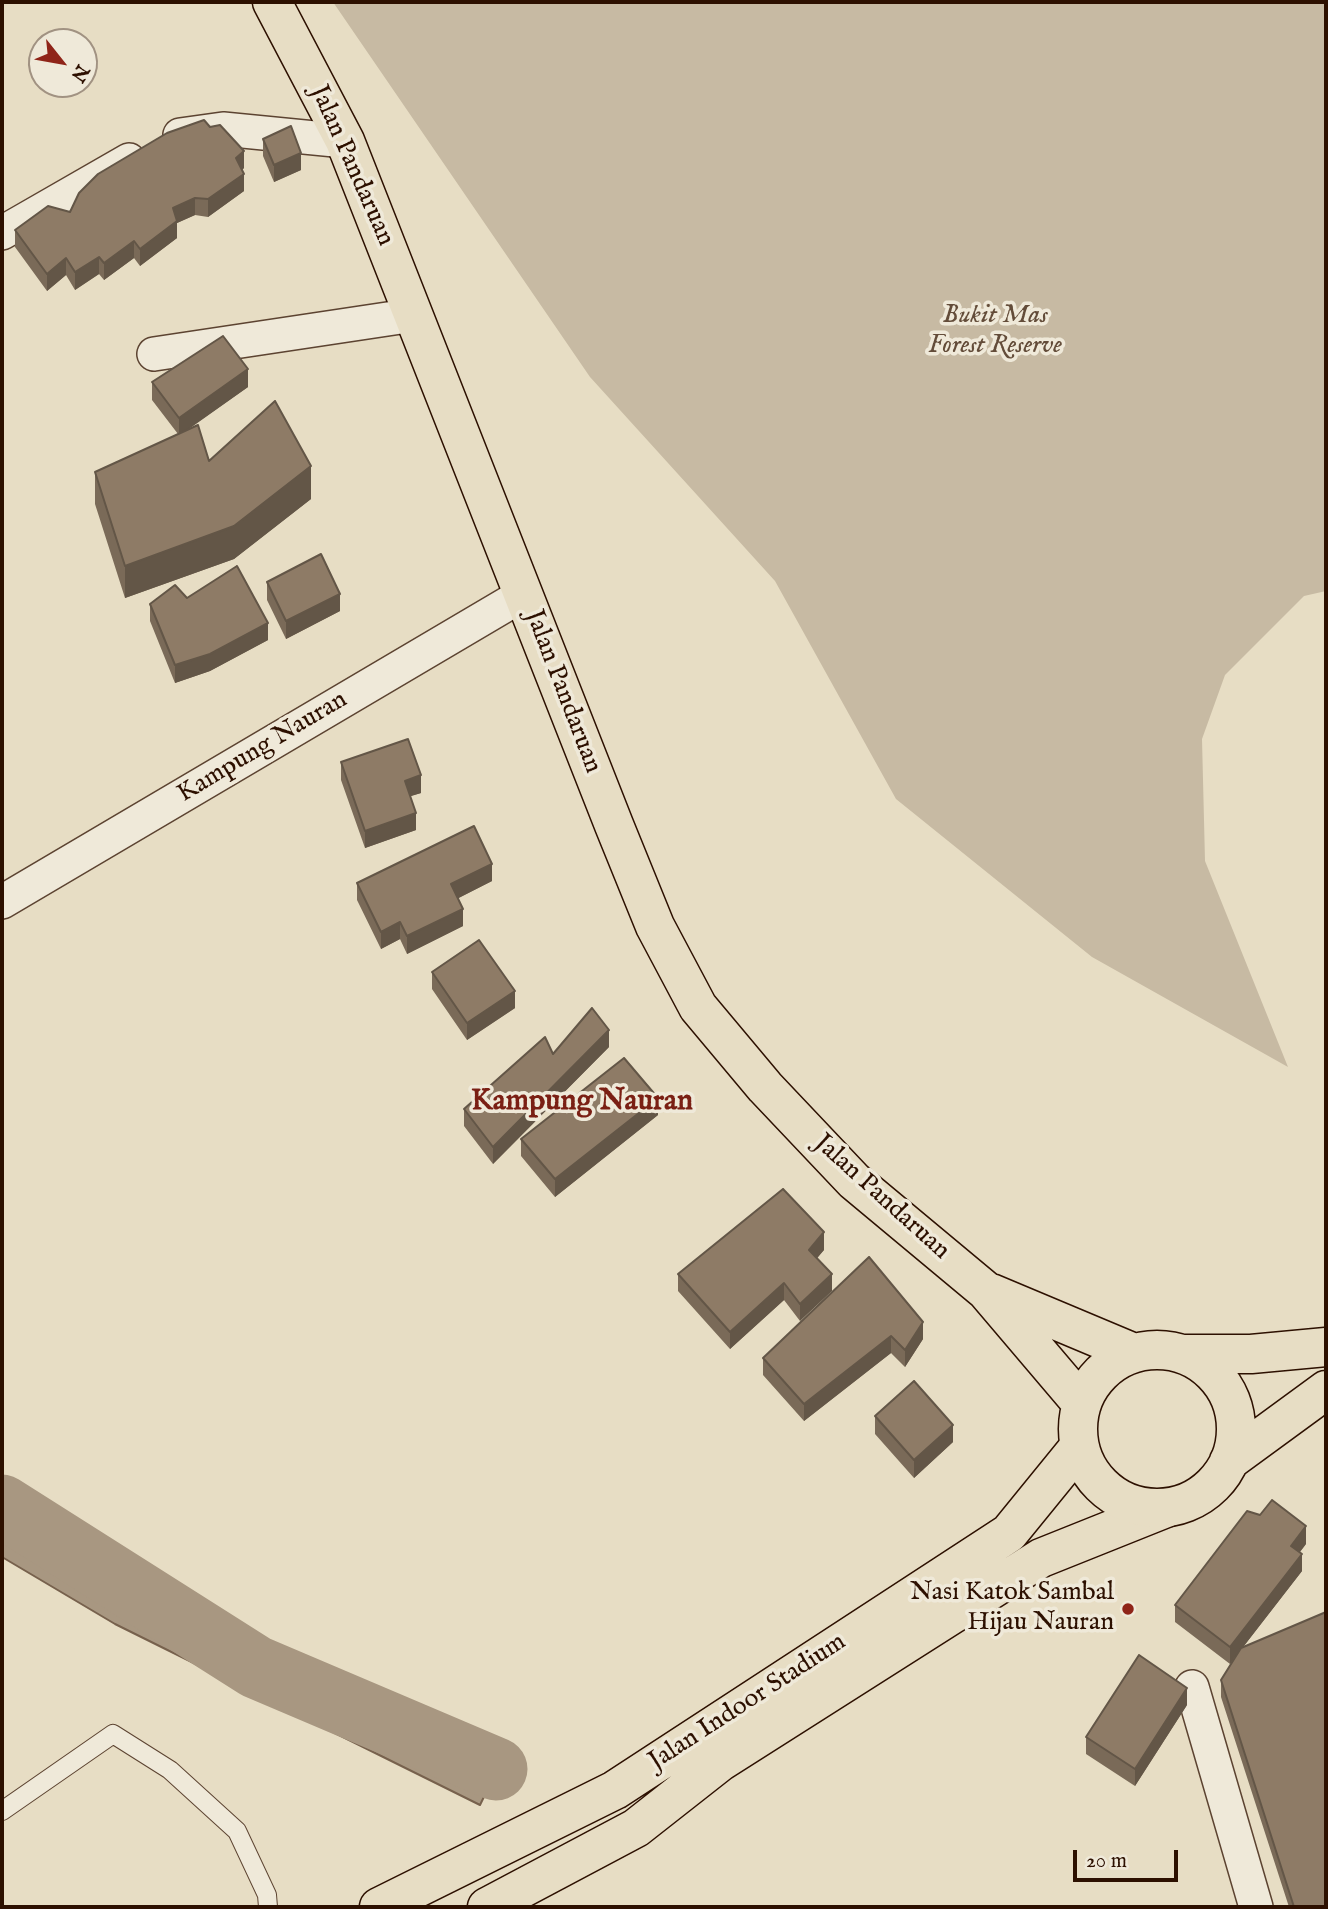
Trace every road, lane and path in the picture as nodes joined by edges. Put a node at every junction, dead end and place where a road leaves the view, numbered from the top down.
1 (272, 2) edge
2 (345, 141) junction
3 (2, 233) edge
4 (415, 315) junction
5 (154, 354) dead end
6 (524, 594) junction
7 (2, 902) edge
8 (986, 1291) junction
9 (1326, 1347) edge
10 (1134, 1353) junction
11 (1182, 1353) junction
12 (1326, 1390) edge
13 (1082, 1404) junction
14 (1079, 1447) junction
15 (1229, 1461) junction
16 (1166, 1508) junction
17 (1192, 1687) dead end
18 (2, 1811) edge
19 (268, 1907) edge
20 (379, 1907) edge
21 (487, 1907) edge
22 (1256, 1907) edge

1 - 2 main road, Jalan Pandaruan
2 - 3 street
2 - 4 main road, Jalan Pandaruan
4 - 5 street
4 - 6 main road, Jalan Pandaruan
6 - 7 street, Kampung Nauran
6 - 8 main road, Jalan Pandaruan
8 - 10 main road, Jalan Pandaruan
8 - 13 main road, Jalan Pandaruan
9 - 11 main road
10 - 11 main road
10 - 13 main road
11 - 15 main road
12 - 15 main road
13 - 14 main road
14 - 16 main road
14 - 20 main road, Jalan Indoor Stadium
15 - 16 main road
16 - 21 main road, Jalan Indoor Stadium
17 - 22 street
18 - 19 lane

